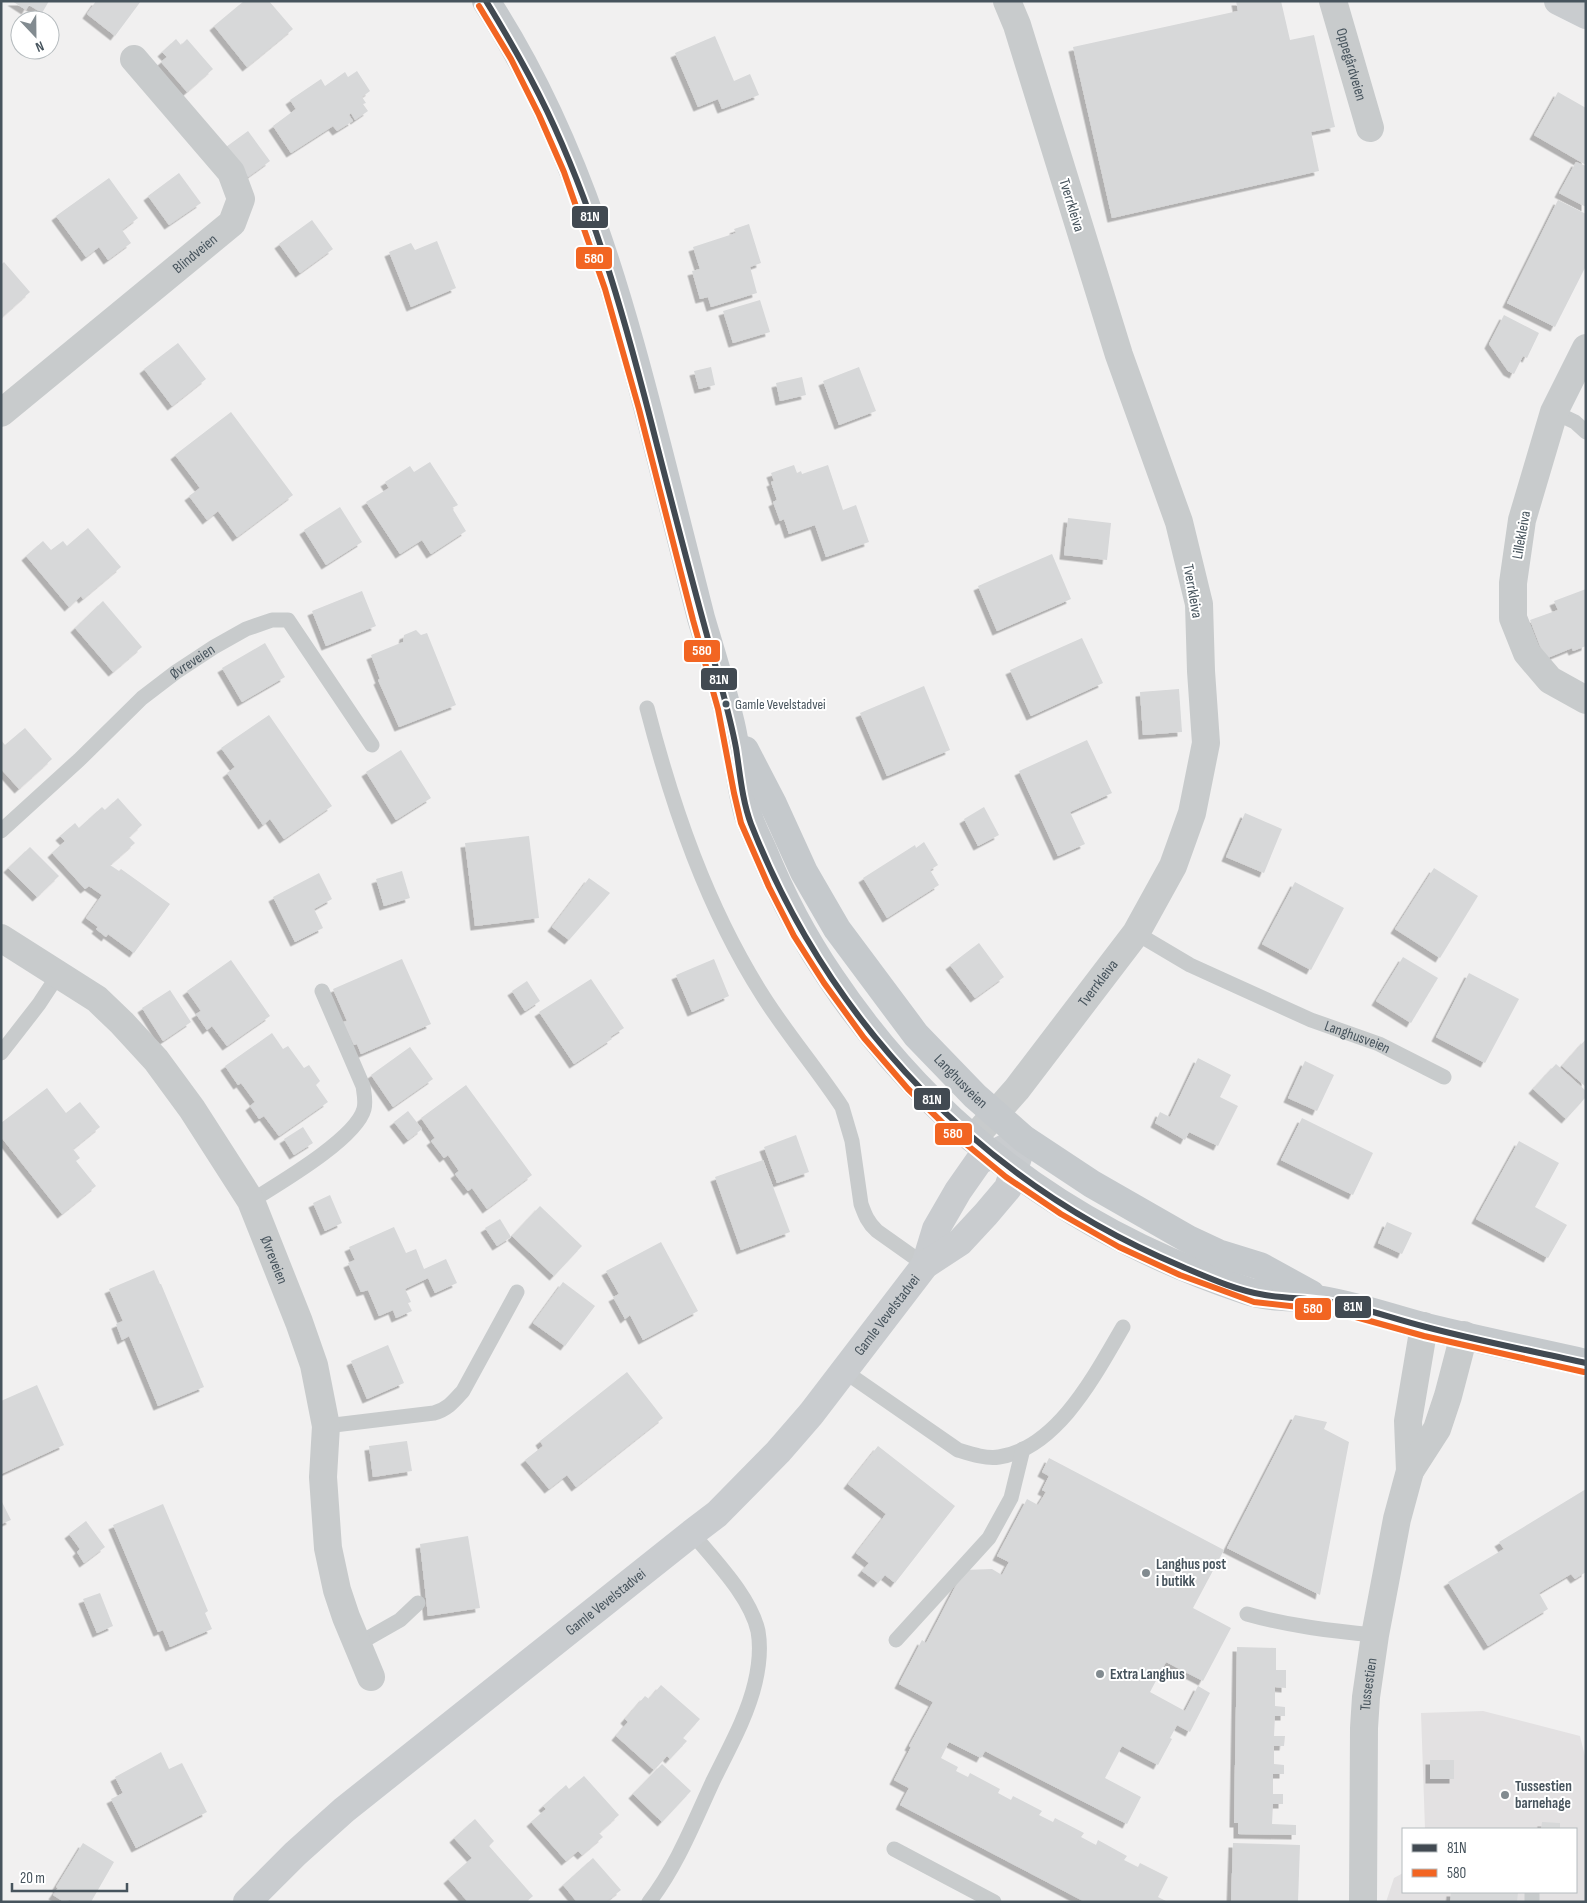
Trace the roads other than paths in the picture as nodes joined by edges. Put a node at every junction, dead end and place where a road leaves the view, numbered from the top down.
1 (486, 1) edge
2 (1006, 1) edge
3 (1333, 1) edge
4 (1558, 1) edge
5 (1586, 15) edge
6 (134, 59) dead end
7 (1370, 128) dead end
8 (1586, 348) edge
9 (1554, 412) junction
10 (1, 413) edge
11 (1586, 432) edge
12 (1586, 700) edge
13 (647, 708) dead end
14 (731, 723) junction
15 (372, 745) dead end
16 (1, 831) edge
17 (1136, 934) junction
18 (1, 938) edge
19 (58, 975) junction
20 (322, 991) dead end
21 (1, 1053) edge
22 (1444, 1077) dead end
23 (995, 1115) junction
24 (1024, 1139) junction
25 (982, 1147) junction
26 (1013, 1172) junction
27 (251, 1201) junction
28 (925, 1265) junction
29 (517, 1292) dead end
30 (1324, 1300) junction
31 (1424, 1326) junction
32 (1123, 1327) dead end
33 (1464, 1336) junction
34 (1586, 1363) edge
35 (844, 1371) junction
36 (326, 1426) junction
37 (1023, 1448) junction
38 (1410, 1472) junction
39 (692, 1534) junction
40 (418, 1604) dead end
41 (1247, 1614) dead end
42 (1375, 1635) junction
43 (896, 1640) dead end
44 (356, 1645) junction
45 (371, 1677) dead end
46 (894, 1849) dead end
47 (247, 1902) edge
48 (649, 1902) edge
49 (994, 1902) edge
50 (1362, 1902) edge

1 - 14 main road, Langhusveien
2 - 17 street, Tverrkleiva
3 - 7 street, Oppegårdveien
4 - 5 street
6 - 10 street, Blindveien
8 - 9 street, Lillekleiva
9 - 11 lane
9 - 12 street, Lillekleiva
13 - 28 lane
14 - 23 main road, Langhusveien
14 - 25 main road, Langhusveien
15 - 16 lane, Øvreveien
17 - 22 lane, Langhusveien
17 - 23 street, Tverrkleiva
18 - 19 street, Øvreveien
19 - 21 lane
19 - 27 street, Øvreveien
20 - 27 lane
23 - 24 main road, Langhusveien
23 - 25 street, Tverrkleiva
24 - 25 street, Gamle Vevelstadvei
24 - 26 street, Gamle Vevelstadvei
24 - 30 main road, Langhusveien
25 - 26 main road, Langhusveien
25 - 28 street, Gamle Vevelstadvei
26 - 28 street, Gamle Vevelstadvei
26 - 30 main road, Langhusveien
27 - 36 street, Øvreveien
28 - 35 street, Gamle Vevelstadvei
29 - 36 lane
30 - 31 main road, Langhusveien
31 - 33 main road, Langhusveien
31 - 38 street, Tussestien
32 - 37 lane
33 - 34 main road, Langhusveien
33 - 38 street, Tussestien
35 - 37 lane
35 - 39 street, Gamle Vevelstadvei
36 - 44 street, Øvreveien
37 - 43 lane
38 - 42 street, Tussestien
39 - 47 street, Gamle Vevelstadvei
39 - 48 lane
40 - 44 lane
41 - 42 lane
42 - 50 street, Tussestien
44 - 45 street, Øvreveien
46 - 49 lane

